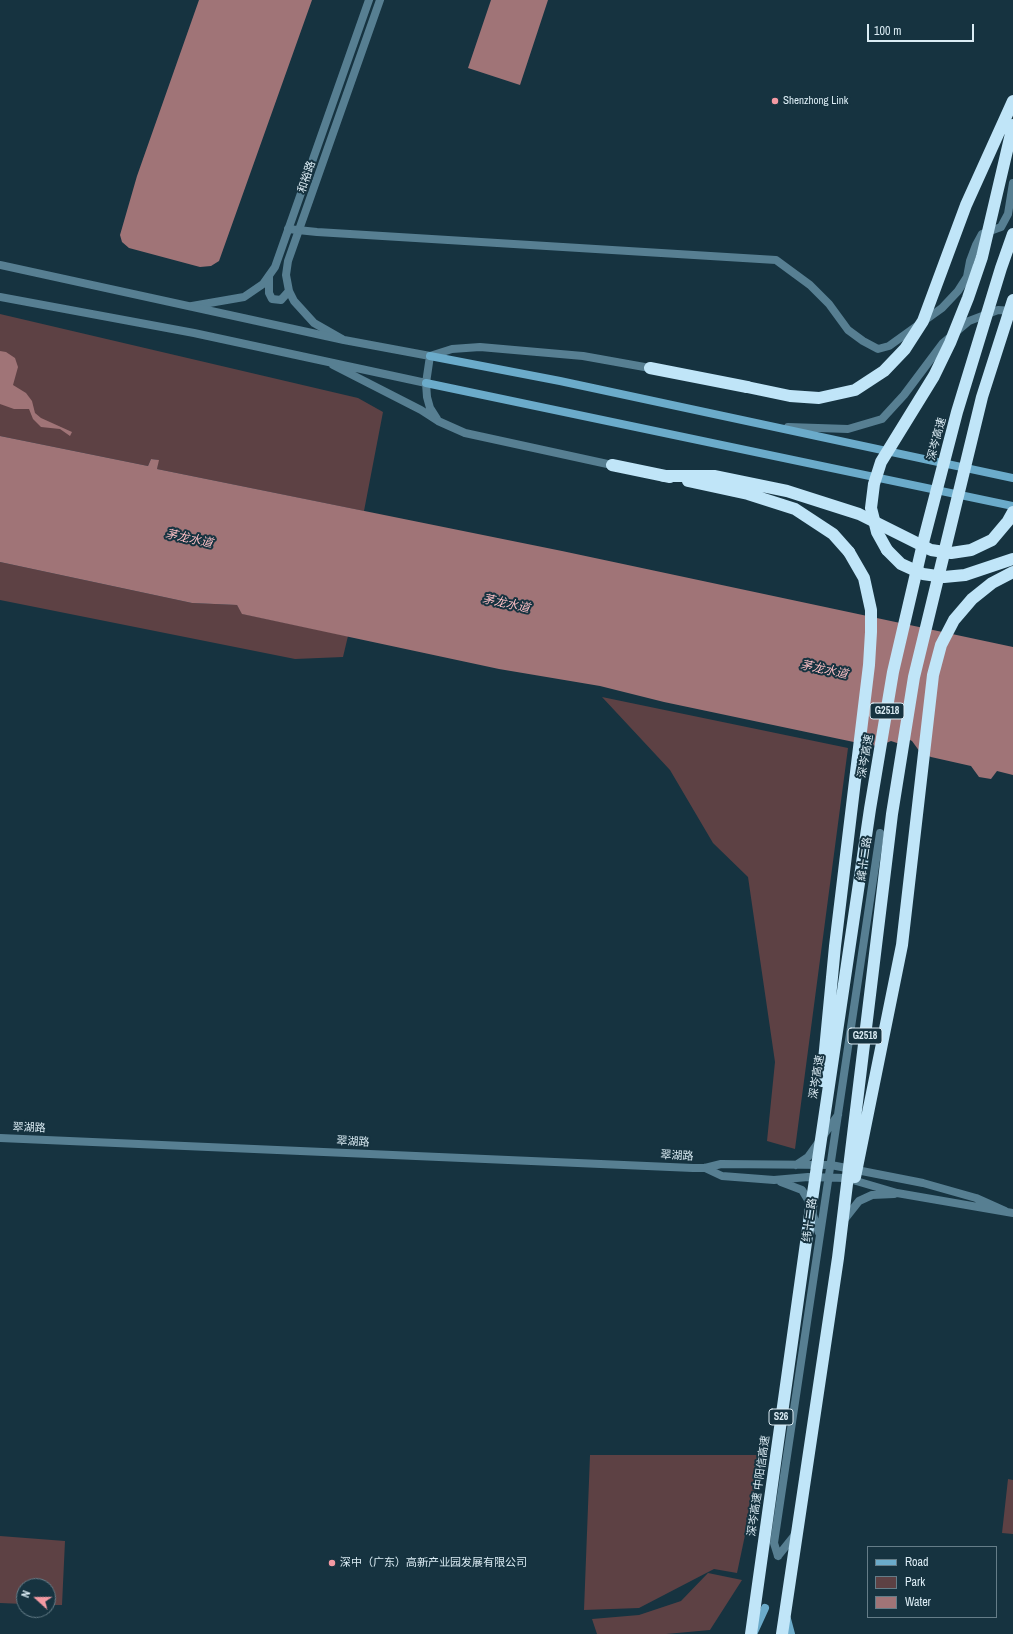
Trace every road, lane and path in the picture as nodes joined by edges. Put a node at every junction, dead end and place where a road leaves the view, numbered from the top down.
1 (369, 0) edge
2 (380, 0) edge
3 (1013, 101) edge
4 (1013, 125) edge
5 (1013, 183) edge
6 (1011, 196) edge
7 (288, 229) junction
8 (300, 229) junction
9 (1013, 234) edge
10 (0, 265) edge
11 (269, 278) junction
12 (289, 291) junction
13 (0, 297) edge
14 (1013, 300) edge
15 (192, 306) junction
16 (1013, 311) edge
17 (344, 340) junction
18 (430, 356) junction
19 (323, 360) junction
20 (650, 368) joint
21 (426, 383) junction
22 (438, 421) junction
23 (769, 426) junction
24 (612, 465) joint
25 (663, 476) junction
26 (1013, 478) edge
27 (1013, 506) edge
28 (1013, 512) edge
29 (1013, 559) edge
30 (1013, 572) edge
31 (880, 833) dead end
32 (872, 888) junction
33 (859, 1086) junction
34 (838, 1114) junction
35 (0, 1138) edge
36 (796, 1165) junction
37 (831, 1165) junction
38 (847, 1167) junction
39 (705, 1168) junction
40 (890, 1176) junction
41 (828, 1178) junction
42 (846, 1178) junction
43 (774, 1180) junction
44 (897, 1193) junction
45 (812, 1200) junction
46 (1009, 1212) edge
47 (839, 1227) junction
48 (819, 1234) junction
49 (838, 1258) junction
50 (785, 1599) dead end
51 (765, 1608) dead end
52 (752, 1634) edge
53 (782, 1634) edge
54 (791, 1634) edge

1 - 7 street, 和裕路
2 - 8 street, 和裕路
3 - 20 highway, bridge
4 - 29 highway, bridge
5 - 6 street
6 - 8 street
7 - 8 street
7 - 11 street, 和裕路
8 - 12 street, 和裕路
9 - 45 highway, 深岑高速 / G2518, bridge
10 - 15 street
11 - 12 street
11 - 15 street, 和裕路
12 - 17 street, 和裕路
13 - 19 street
14 - 49 highway, G2518, bridge
15 - 17 street
16 - 23 street
17 - 18 street
18 - 20 street
18 - 21 street
18 - 23 main road
19 - 21 street
19 - 22 street
21 - 22 street
21 - 27 main road
22 - 24 street
23 - 26 main road
24 - 25 highway
25 - 28 highway, bridge
25 - 45 highway, bridge
30 - 49 highway, bridge
31 - 32 street, 緯十二路
32 - 33 street
32 - 34 street, 纬十二路
33 - 38 street
33 - 40 street
34 - 36 street
34 - 37 street, 纬十二路
35 - 39 street, 翠湖路
36 - 37 street, 翠湖路
36 - 39 street, 翠湖路
37 - 38 street, 翠湖路
37 - 41 street, 纬十二路
38 - 40 street, 翠湖路
38 - 42 street
39 - 43 street, 翠湖路
40 - 46 street, 翠湖路
41 - 42 street, 翠湖路
41 - 43 street, 翠湖路
41 - 48 street, 纬十二路
42 - 44 street, 翠湖路
42 - 47 street
43 - 48 street
44 - 46 street, 翠湖路
44 - 47 street
45 - 52 highway, 深岑高速 中阳信高速 / S26, bridge
47 - 48 street, 纬十二路
49 - 53 highway, bridge
50 - 54 main road
51 - 52 main road

